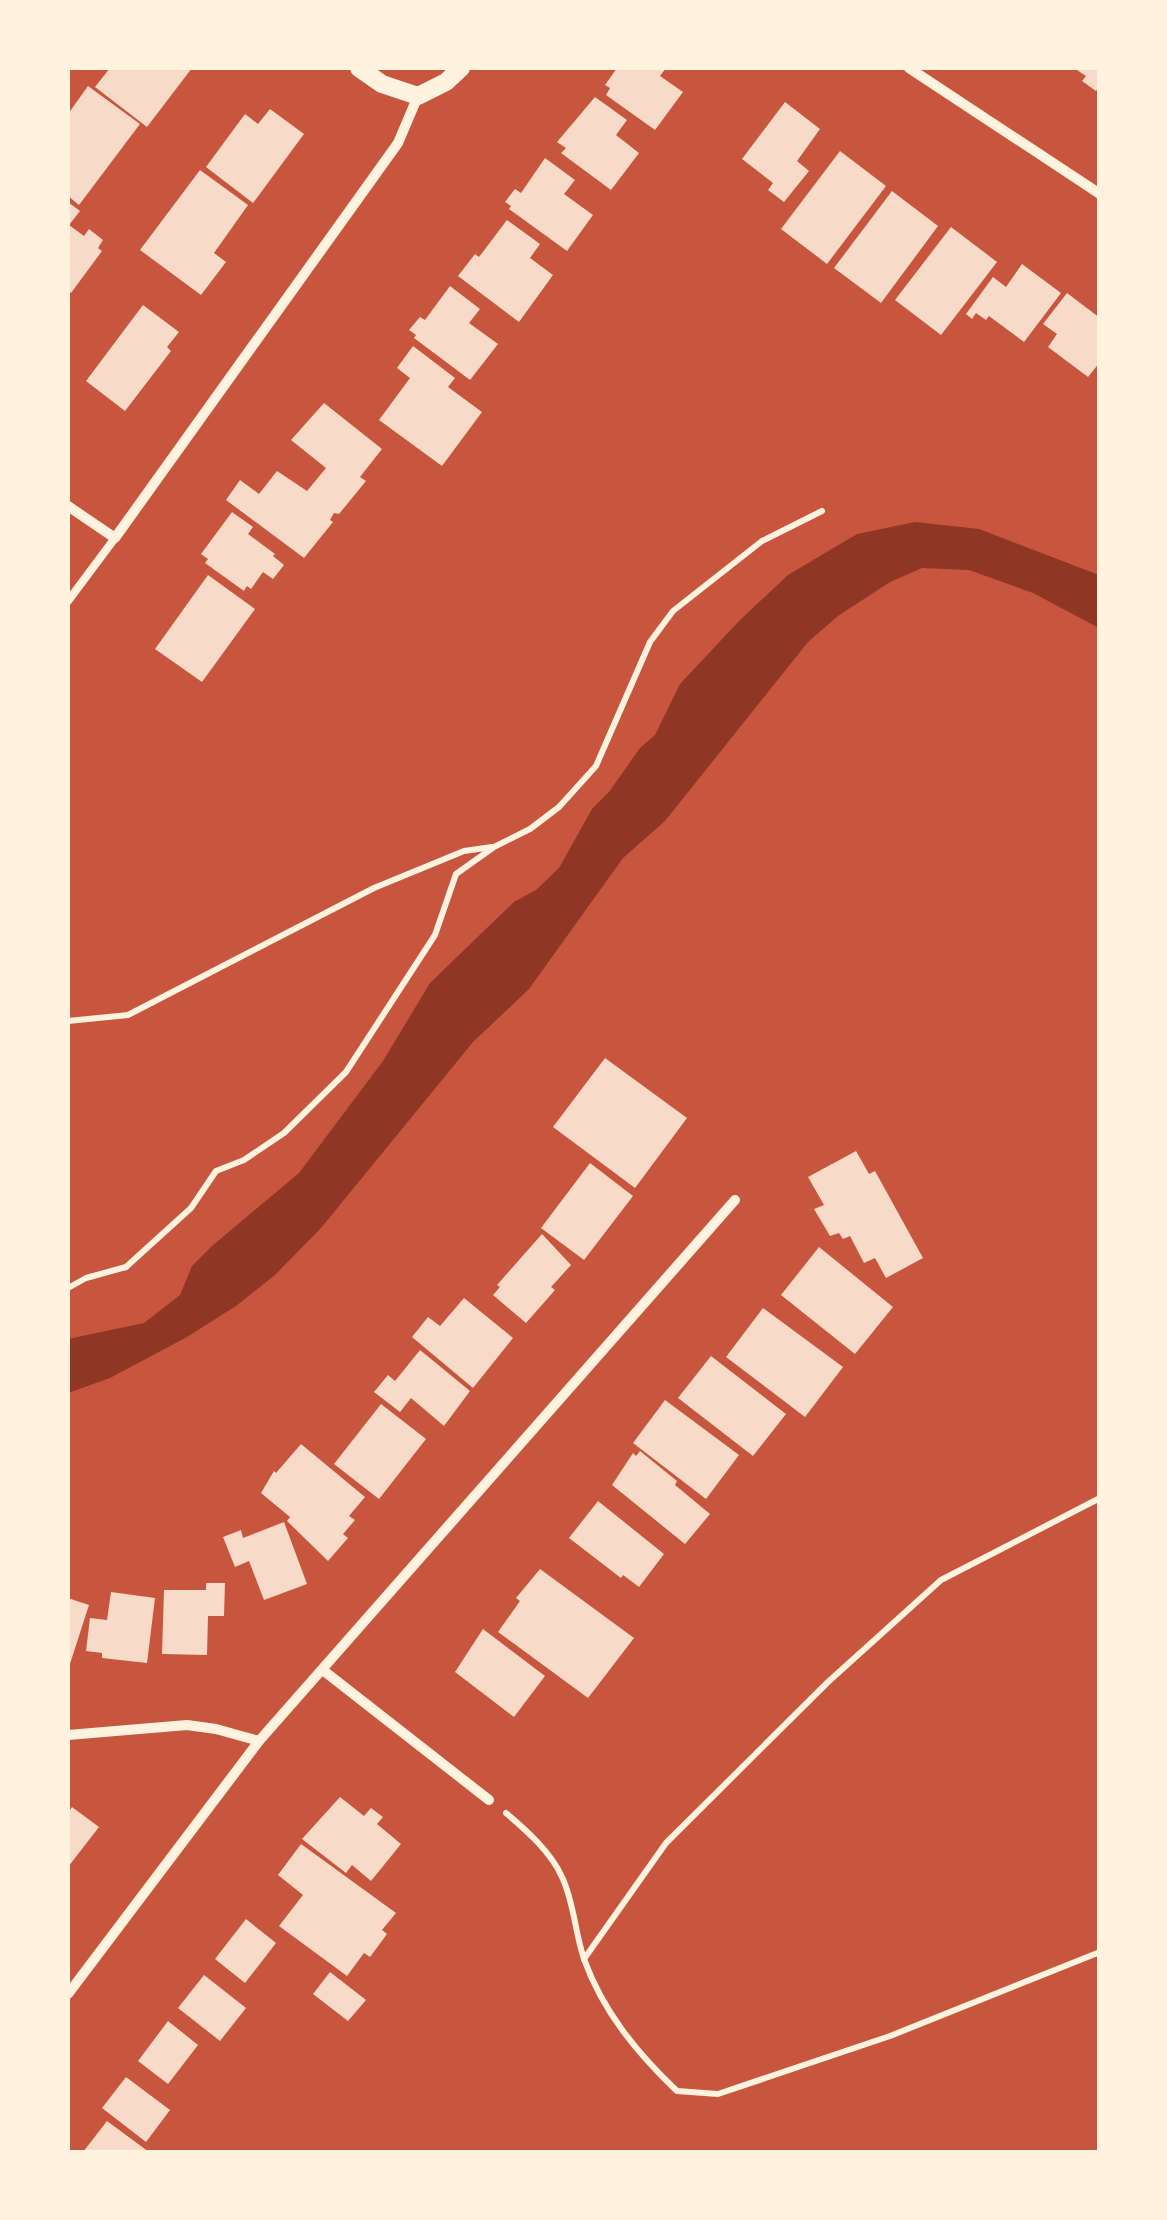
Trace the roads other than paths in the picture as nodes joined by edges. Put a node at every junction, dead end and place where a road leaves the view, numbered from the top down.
1 (359, 68) edge
2 (461, 68) edge
3 (909, 68) edge
4 (418, 96) junction
5 (1100, 194) edge
6 (68, 506) edge
7 (114, 538) junction
8 (68, 601) edge
9 (734, 1200) dead end
10 (324, 1671) junction
11 (68, 1735) edge
12 (260, 1741) junction
13 (490, 1800) road end
14 (68, 1994) edge

1 - 4 street
2 - 4 street
3 - 5 street
4 - 7 street
6 - 7 street
7 - 8 lane
9 - 10 street
10 - 12 street
10 - 13 street
11 - 12 street
12 - 14 street

